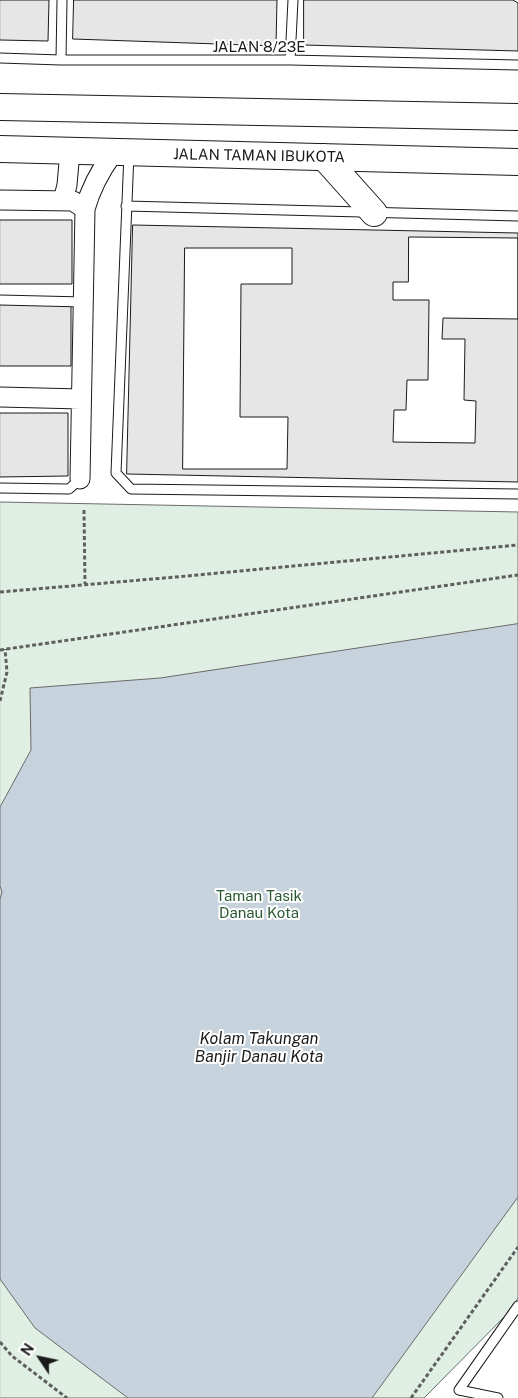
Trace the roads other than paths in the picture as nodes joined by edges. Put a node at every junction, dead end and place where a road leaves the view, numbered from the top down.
1 (62, 0) edge
2 (293, 0) edge
3 (0, 58) edge
4 (60, 60) junction
5 (290, 60) junction
6 (518, 65) edge
7 (0, 107) edge
8 (518, 117) edge
9 (0, 149) edge
10 (70, 151) junction
11 (121, 153) junction
12 (324, 157) junction
13 (518, 162) edge
14 (0, 200) edge
15 (63, 202) junction
16 (126, 206) junction
17 (85, 209) junction
18 (374, 213) junction
19 (518, 216) edge
20 (0, 300) edge
21 (84, 302) junction
22 (0, 397) edge
23 (81, 399) junction
24 (80, 479) joint
25 (0, 488) edge
26 (518, 494) edge
27 (518, 1306) edge
28 (498, 1398) edge

1 - 4 lane
2 - 5 lane
3 - 4 lane, JALAN 8/23E
4 - 5 lane, JALAN 8/23E
5 - 6 lane, JALAN 8/23E
7 - 8 main road
9 - 10 main road, JALAN TAMAN IBUKOTA
10 - 11 main road, JALAN TAMAN IBUKOTA
10 - 15 street
11 - 12 main road, JALAN TAMAN IBUKOTA
11 - 16 lane
11 - 17 street
12 - 13 main road, JALAN TAMAN IBUKOTA
12 - 18 main road
14 - 15 street
15 - 17 street
16 - 18 lane
16 - 26 lane
17 - 21 street
18 - 19 lane
20 - 21 lane
21 - 23 street
22 - 23 street
23 - 24 street
24 - 25 lane
27 - 28 lane

